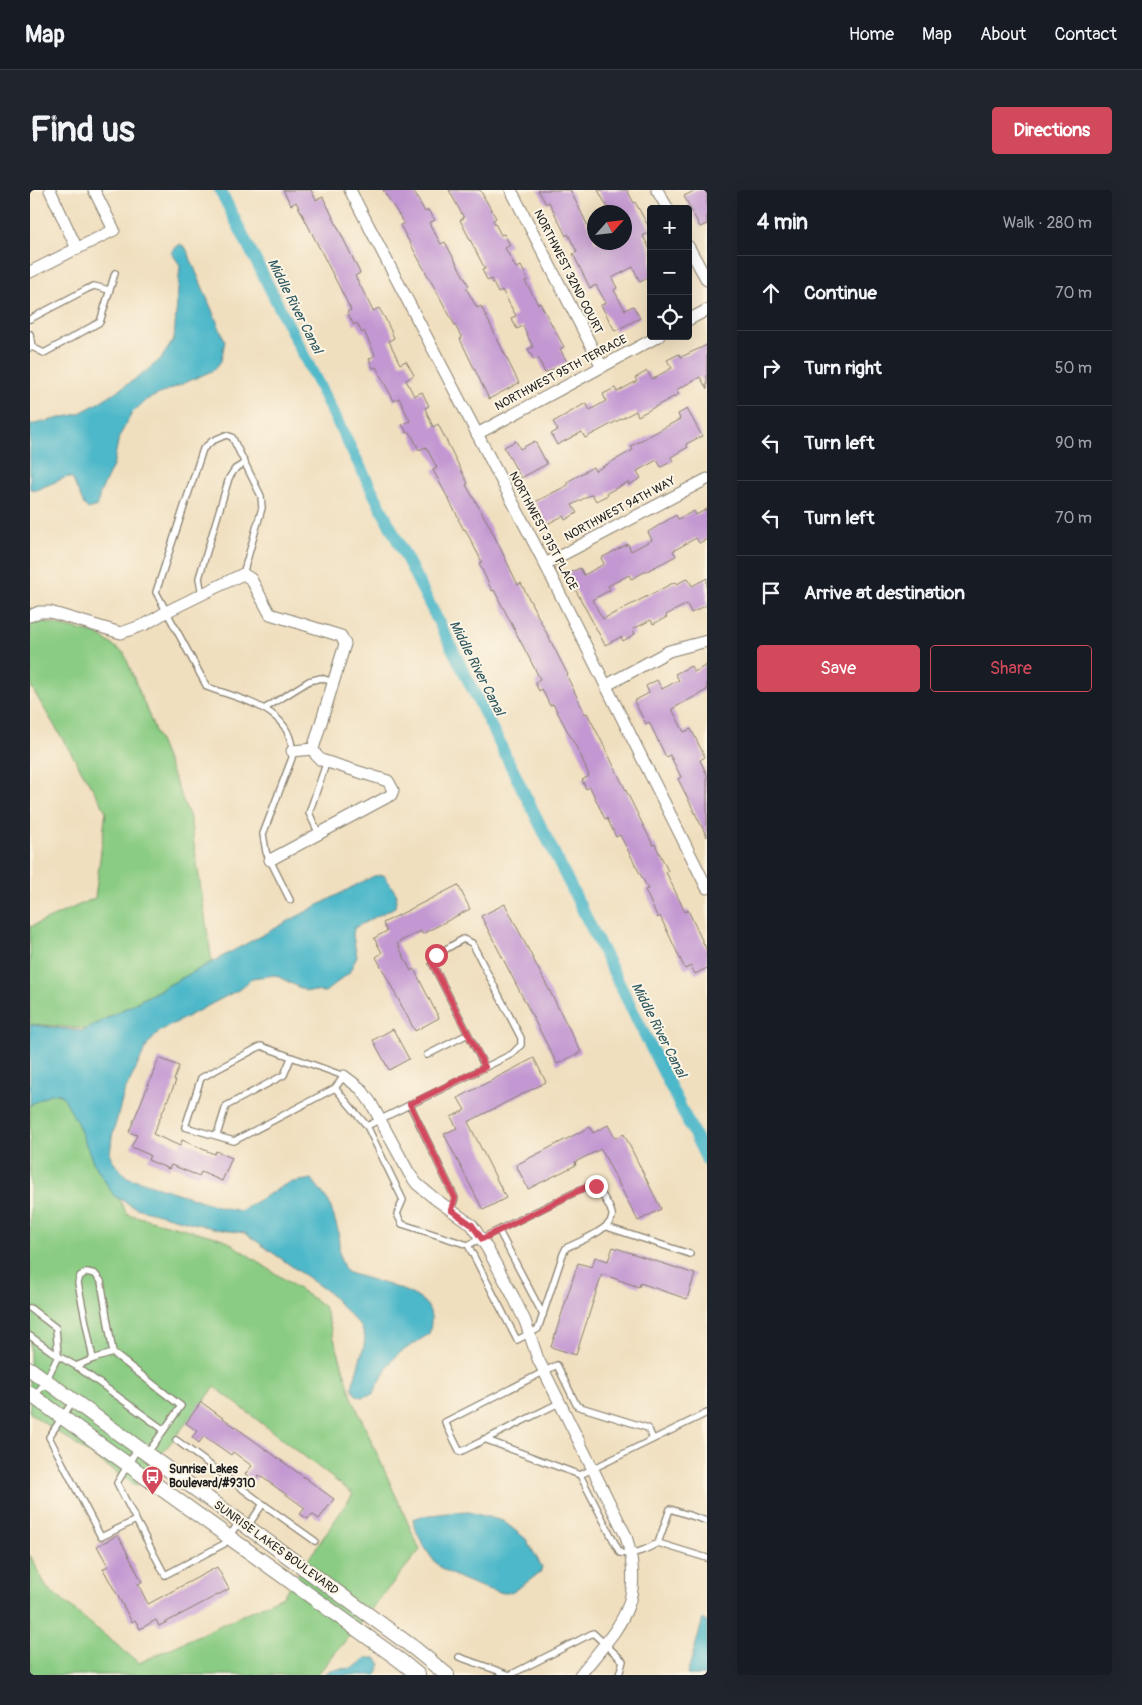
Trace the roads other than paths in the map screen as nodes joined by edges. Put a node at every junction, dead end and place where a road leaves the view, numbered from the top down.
1 (50, 190) edge
2 (94, 190) edge
3 (350, 190) edge
4 (511, 190) edge
5 (657, 190) edge
6 (666, 205) edge
7 (77, 249) junction
8 (690, 250) edge
9 (30, 272) edge
10 (115, 273) dead end
11 (707, 280) edge
12 (110, 290) junction
13 (707, 310) edge
14 (692, 318) edge
15 (30, 319) edge
16 (30, 334) edge
17 (652, 340) edge
18 (31, 347) edge
19 (602, 367) junction
20 (477, 434) junction
21 (245, 463) junction
22 (707, 479) edge
23 (545, 564) junction
24 (244, 574) junction
25 (202, 595) junction
26 (166, 612) junction
27 (30, 616) edge
28 (707, 641) edge
29 (333, 682) junction
30 (607, 685) junction
31 (264, 709) junction
32 (314, 749) junction
33 (292, 751) junction
34 (327, 761) junction
35 (319, 834) junction
36 (270, 860) junction
37 (707, 888) edge
38 (290, 900) dead end
39 (468, 1034) junction
40 (427, 1055) dead end
41 (292, 1058) junction
42 (485, 1067) junction
43 (344, 1076) junction
44 (335, 1088) junction
45 (410, 1104) junction
46 (380, 1120) junction
47 (367, 1126) junction
48 (217, 1135) junction
49 (451, 1210) junction
50 (607, 1227) junction
51 (499, 1231) junction
52 (482, 1239) junction
53 (468, 1245) junction
54 (690, 1254) dead end
55 (30, 1308) edge
56 (543, 1315) junction
57 (529, 1334) junction
58 (30, 1336) edge
59 (113, 1354) junction
60 (58, 1356) junction
61 (93, 1359) junction
62 (76, 1366) junction
63 (30, 1369) edge
64 (544, 1372) junction
65 (46, 1381) junction
66 (32, 1396) edge
67 (73, 1401) junction
68 (559, 1402) junction
69 (707, 1413) edge
70 (62, 1418) junction
71 (164, 1430) junction
72 (653, 1439) junction
73 (176, 1440) dead end
74 (484, 1440) junction
75 (142, 1451) junction
76 (128, 1465) junction
77 (592, 1470) junction
78 (580, 1475) junction
79 (263, 1504) junction
80 (136, 1520) junction
81 (707, 1521) edge
82 (243, 1524) junction
83 (230, 1538) junction
84 (314, 1541) dead end
85 (658, 1543) junction
86 (631, 1555) junction
87 (707, 1558) edge
88 (605, 1644) junction
89 (458, 1657) dead end
90 (418, 1675) edge
91 (447, 1675) edge
92 (510, 1675) edge
93 (580, 1675) edge
94 (619, 1675) edge

1 - 7 street
2 - 7 street
3 - 20 street, NORTHWEST 31ST PLACE
4 - 19 street, NORTHWEST 32ND COURT
5 - 6 street
7 - 9 street
8 - 11 street
10 - 12 lane
12 - 15 lane
12 - 18 lane
13 - 14 street
16 - 18 lane
17 - 19 street, NORTHWEST 95TH TERRACE
19 - 20 street, NORTHWEST 95TH TERRACE
20 - 23 street, NORTHWEST 31ST PLACE
21 - 24 lane
21 - 25 lane
21 - 26 lane
22 - 23 street, NORTHWEST 94TH WAY
23 - 30 street, NORTHWEST 31ST PLACE
24 - 25 street
24 - 29 street
25 - 26 street
26 - 27 street
26 - 31 lane
28 - 30 street
29 - 31 lane
29 - 32 street
30 - 37 street, NORTHWEST 31ST PLACE
31 - 33 lane
32 - 33 street
32 - 34 street
33 - 36 lane
34 - 35 lane
34 - 35 street
35 - 36 street
36 - 38 lane
39 - 40 lane
39 - 42 lane
39 - 42 lane
41 - 43 lane
41 - 48 lane
41 - 48 lane
42 - 45 lane
43 - 44 lane
43 - 46 street
44 - 47 lane
44 - 48 lane
45 - 46 lane
45 - 49 lane
46 - 47 lane
46 - 49 street
47 - 53 lane
49 - 52 street
50 - 51 lane
50 - 54 lane
50 - 56 lane
51 - 52 lane
51 - 56 lane
52 - 53 lane
52 - 57 street
53 - 57 lane
55 - 60 lane
56 - 57 lane
57 - 64 street
58 - 60 lane
59 - 61 lane
59 - 61 lane
59 - 71 lane
60 - 62 lane
60 - 65 lane
61 - 62 lane
62 - 71 lane
63 - 65 street, SUNRISE LAKES BOULEVARD
64 - 68 street
64 - 72 lane
64 - 74 lane
65 - 66 lane
65 - 67 street, SUNRISE LAKES BOULEVARD
66 - 70 street, SUNRISE LAKES BOULEVARD
67 - 70 lane
67 - 75 street, SUNRISE LAKES BOULEVARD
68 - 74 lane
68 - 77 street
69 - 72 lane
70 - 76 street, SUNRISE LAKES BOULEVARD
70 - 80 lane
71 - 75 lane
72 - 77 lane
73 - 79 lane
74 - 78 lane
75 - 76 lane
75 - 82 street, SUNRISE LAKES BOULEVARD
76 - 80 lane
76 - 83 street, SUNRISE LAKES BOULEVARD
77 - 78 lane
77 - 86 street
78 - 86 lane
79 - 82 lane
79 - 84 lane
80 - 83 lane
81 - 85 lane
82 - 83 lane
82 - 91 street, SUNRISE LAKES BOULEVARD
83 - 90 street, SUNRISE LAKES BOULEVARD
85 - 86 lane
85 - 87 lane
86 - 88 street
88 - 92 lane
88 - 93 street
88 - 94 lane
89 - 92 lane

